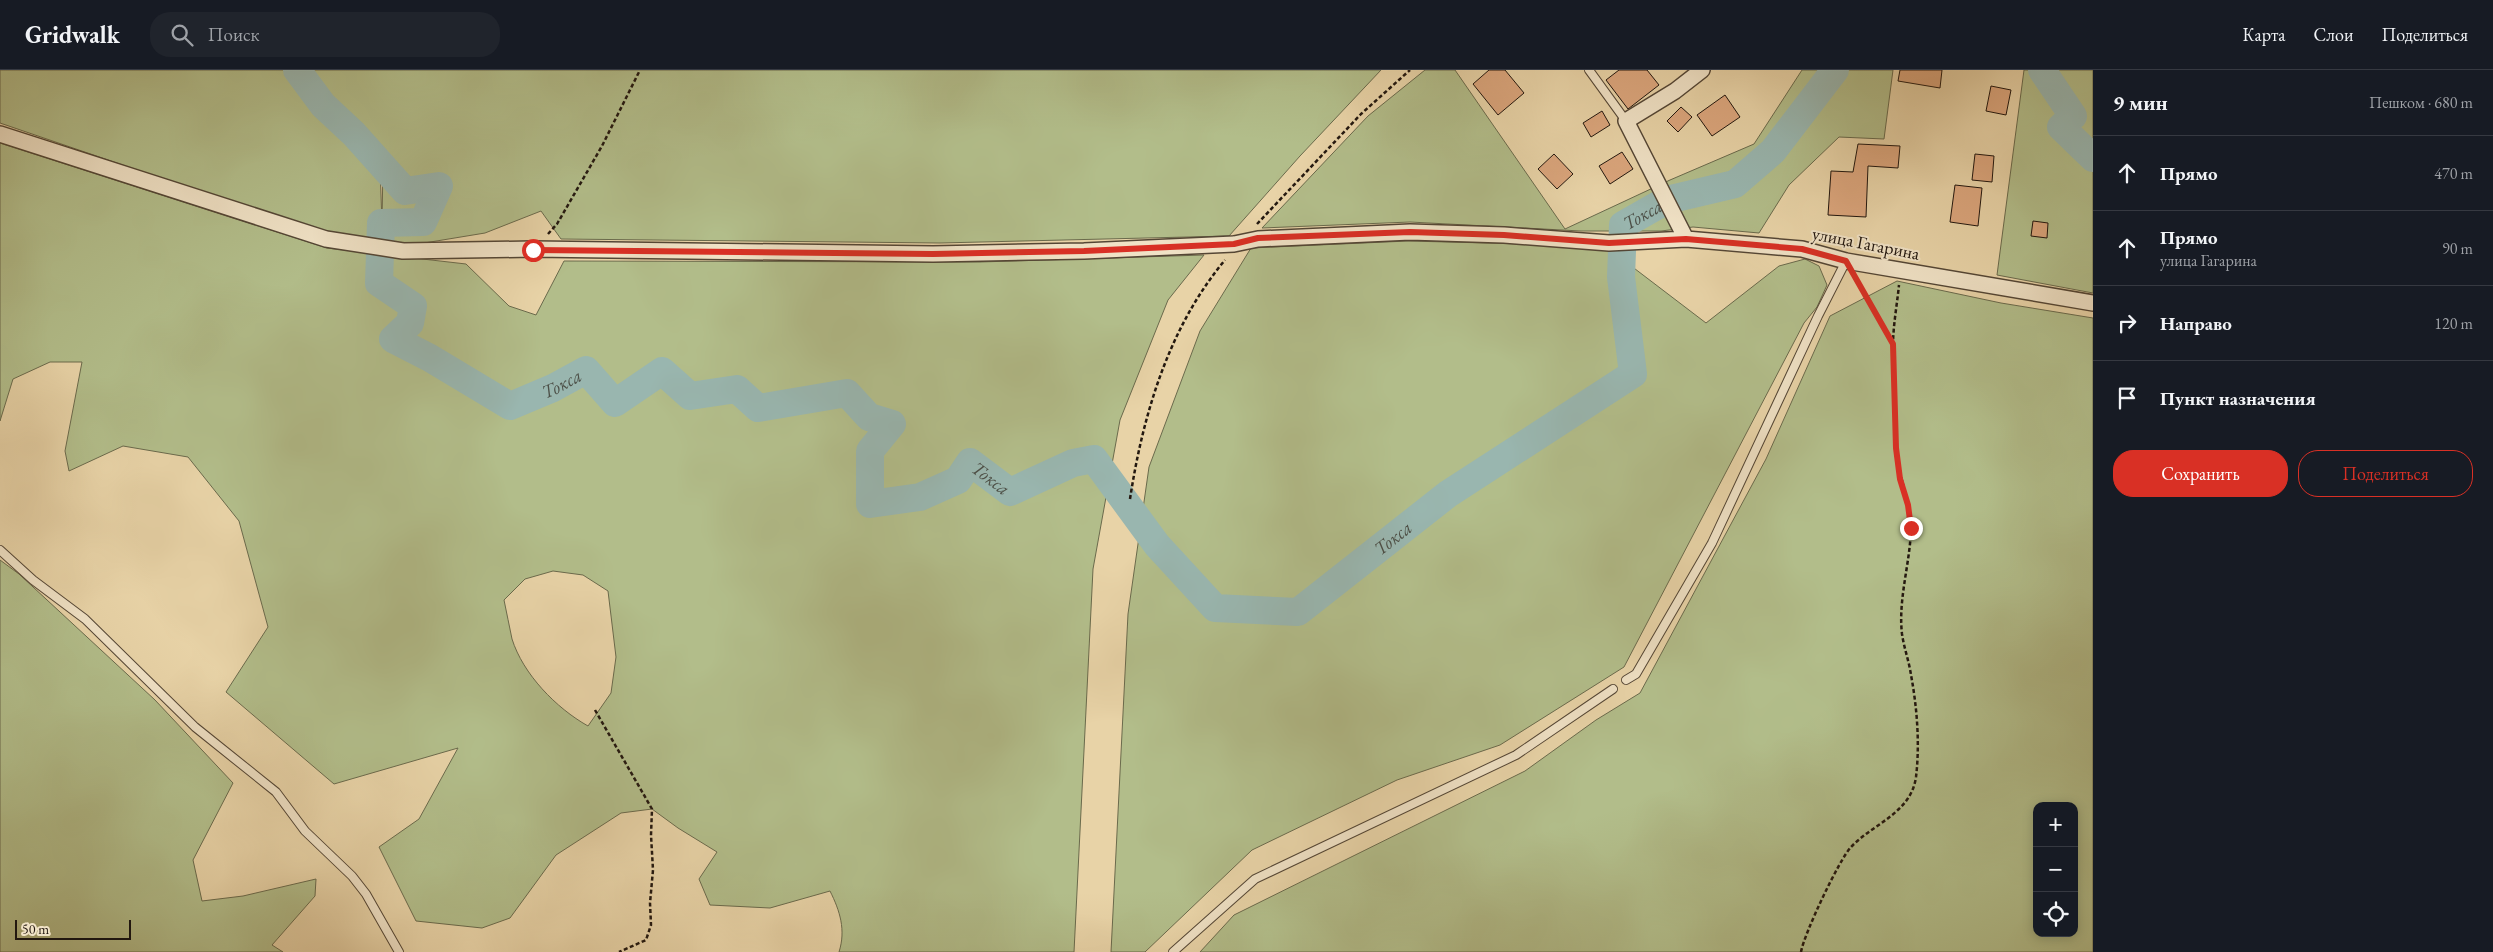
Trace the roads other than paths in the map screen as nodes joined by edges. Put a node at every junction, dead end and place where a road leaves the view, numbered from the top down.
1 (1589, 70) edge
2 (1702, 70) edge
3 (1626, 121) junction
4 (0, 134) edge
5 (1686, 239) junction
6 (1846, 261) junction
7 (2093, 302) edge
8 (0, 550) edge
9 (1626, 680) dead end
10 (1613, 689) dead end
11 (399, 952) edge
12 (1173, 952) edge

1 - 3 lane
2 - 3 street
3 - 5 street
4 - 5 street, улица Гагарина
5 - 6 street, улица Гагарина
6 - 7 street, улица Гагарина
6 - 9 lane
8 - 11 lane
10 - 12 lane

